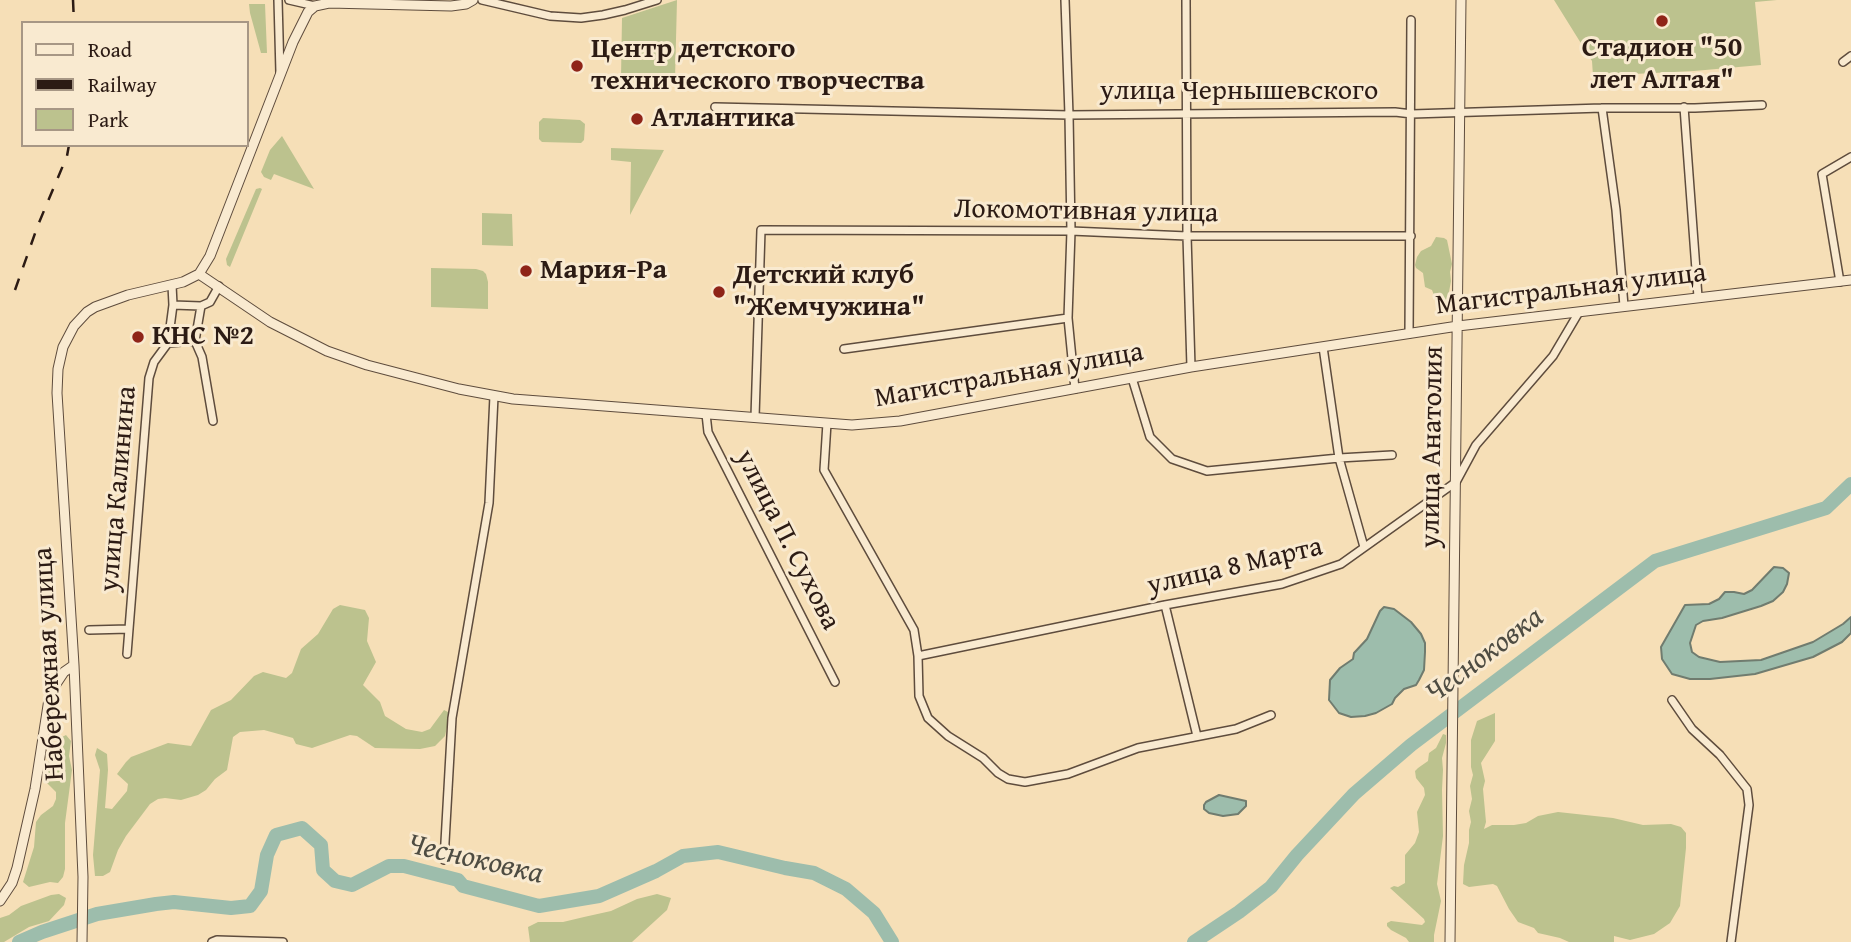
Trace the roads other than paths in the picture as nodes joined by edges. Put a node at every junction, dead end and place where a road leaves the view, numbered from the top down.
1 (278, 0) edge
2 (289, 0) edge
3 (473, 0) edge
4 (482, 0) edge
5 (657, 0) edge
6 (1065, 0) edge
7 (1186, 0) edge
8 (1461, 0) edge
9 (314, 6) junction
10 (1411, 20) dead end
11 (1851, 56) edge
12 (1843, 62) dead end
13 (280, 74) junction
14 (1762, 104) dead end
15 (715, 107) dead end
16 (1684, 107) junction
17 (1602, 108) junction
18 (1460, 112) junction
19 (1187, 113) junction
20 (1412, 114) junction
21 (1069, 115) junction
22 (1851, 157) edge
23 (1071, 231) junction
24 (1187, 236) junction
25 (1410, 236) junction
26 (200, 274) junction
27 (1848, 281) edge
28 (172, 285) junction
29 (219, 286) junction
30 (1698, 297) junction
31 (173, 305) junction
32 (201, 306) junction
33 (1625, 306) junction
34 (1579, 312) junction
35 (1068, 318) junction
36 (1458, 326) junction
37 (1409, 334) junction
38 (195, 341) junction
39 (168, 343) junction
40 (1323, 347) junction
41 (844, 349) dead end
42 (1191, 367) junction
43 (1132, 378) junction
44 (1075, 389) junction
45 (494, 397) junction
46 (706, 414) junction
47 (755, 417) junction
48 (213, 421) dead end
49 (827, 423) junction
50 (1392, 455) dead end
51 (1339, 458) junction
52 (1455, 482) junction
53 (1364, 547) junction
54 (1165, 606) junction
55 (129, 629) junction
56 (89, 630) dead end
57 (127, 654) dead end
58 (918, 656) junction
59 (74, 665) junction
60 (835, 682) dead end
61 (1672, 700) dead end
62 (1271, 715) dead end
63 (1197, 736) junction
64 (443, 859) dead end
65 (0, 901) edge
66 (82, 942) edge
67 (212, 942) edge
68 (283, 942) edge
69 (1450, 942) edge
70 (1731, 942) edge

1 - 13 street
2 - 9 street
3 - 9 street
4 - 5 street
6 - 21 street
7 - 19 street
8 - 18 street, улица Анатолия
9 - 13 street
10 - 20 street
11 - 12 street
13 - 26 street
14 - 16 street, улица Чернышевского
15 - 21 street, улица Чернышевского
16 - 17 street, улица Чернышевского
16 - 30 street
17 - 18 street, улица Чернышевского
17 - 33 street
18 - 20 street, улица Чернышевского
18 - 36 street, улица Анатолия
19 - 20 street, улица Чернышевского
19 - 21 street, улица Чернышевского
19 - 24 street
20 - 25 street
21 - 23 street
22 - 27 street
23 - 24 street, Локомотивная улица
23 - 35 street
23 - 47 street, Локомотивная улица
24 - 25 street, Локомотивная улица
24 - 42 street
25 - 37 street
26 - 28 street, Набережная улица
26 - 29 street, Магистральная улица
27 - 30 street, Магистральная улица
28 - 31 street
28 - 59 street, Набережная улица
29 - 32 street
29 - 45 street, Магистральная улица
30 - 33 street, Магистральная улица
31 - 32 street
31 - 39 street
32 - 38 street
33 - 34 street, Магистральная улица
34 - 36 street, Магистральная улица
34 - 52 street, улица 8 Марта
35 - 41 street
35 - 44 street
36 - 37 street, Магистральная улица
36 - 52 street, улица Анатолия
37 - 40 street, Магистральная улица
38 - 39 street
38 - 48 street
39 - 55 street, улица Калинина
40 - 42 street, Магистральная улица
40 - 51 street
42 - 43 street, Магистральная улица
43 - 44 street, Магистральная улица
43 - 51 street
44 - 49 street, Магистральная улица
45 - 46 street, Магистральная улица
45 - 64 street
46 - 47 street, Магистральная улица
46 - 60 street, улица П. Сухова
47 - 49 street, Магистральная улица
49 - 58 street
50 - 51 street
51 - 53 street
52 - 53 street, улица 8 Марта
52 - 69 street, улица Анатолия
53 - 54 street, улица 8 Марта
54 - 58 street, улица 8 Марта
54 - 63 street
55 - 56 street, улица Калинина
55 - 57 street, улица Калинина
58 - 63 street
59 - 65 street
59 - 66 street, Набережная улица
61 - 70 street
62 - 63 street
67 - 68 street

